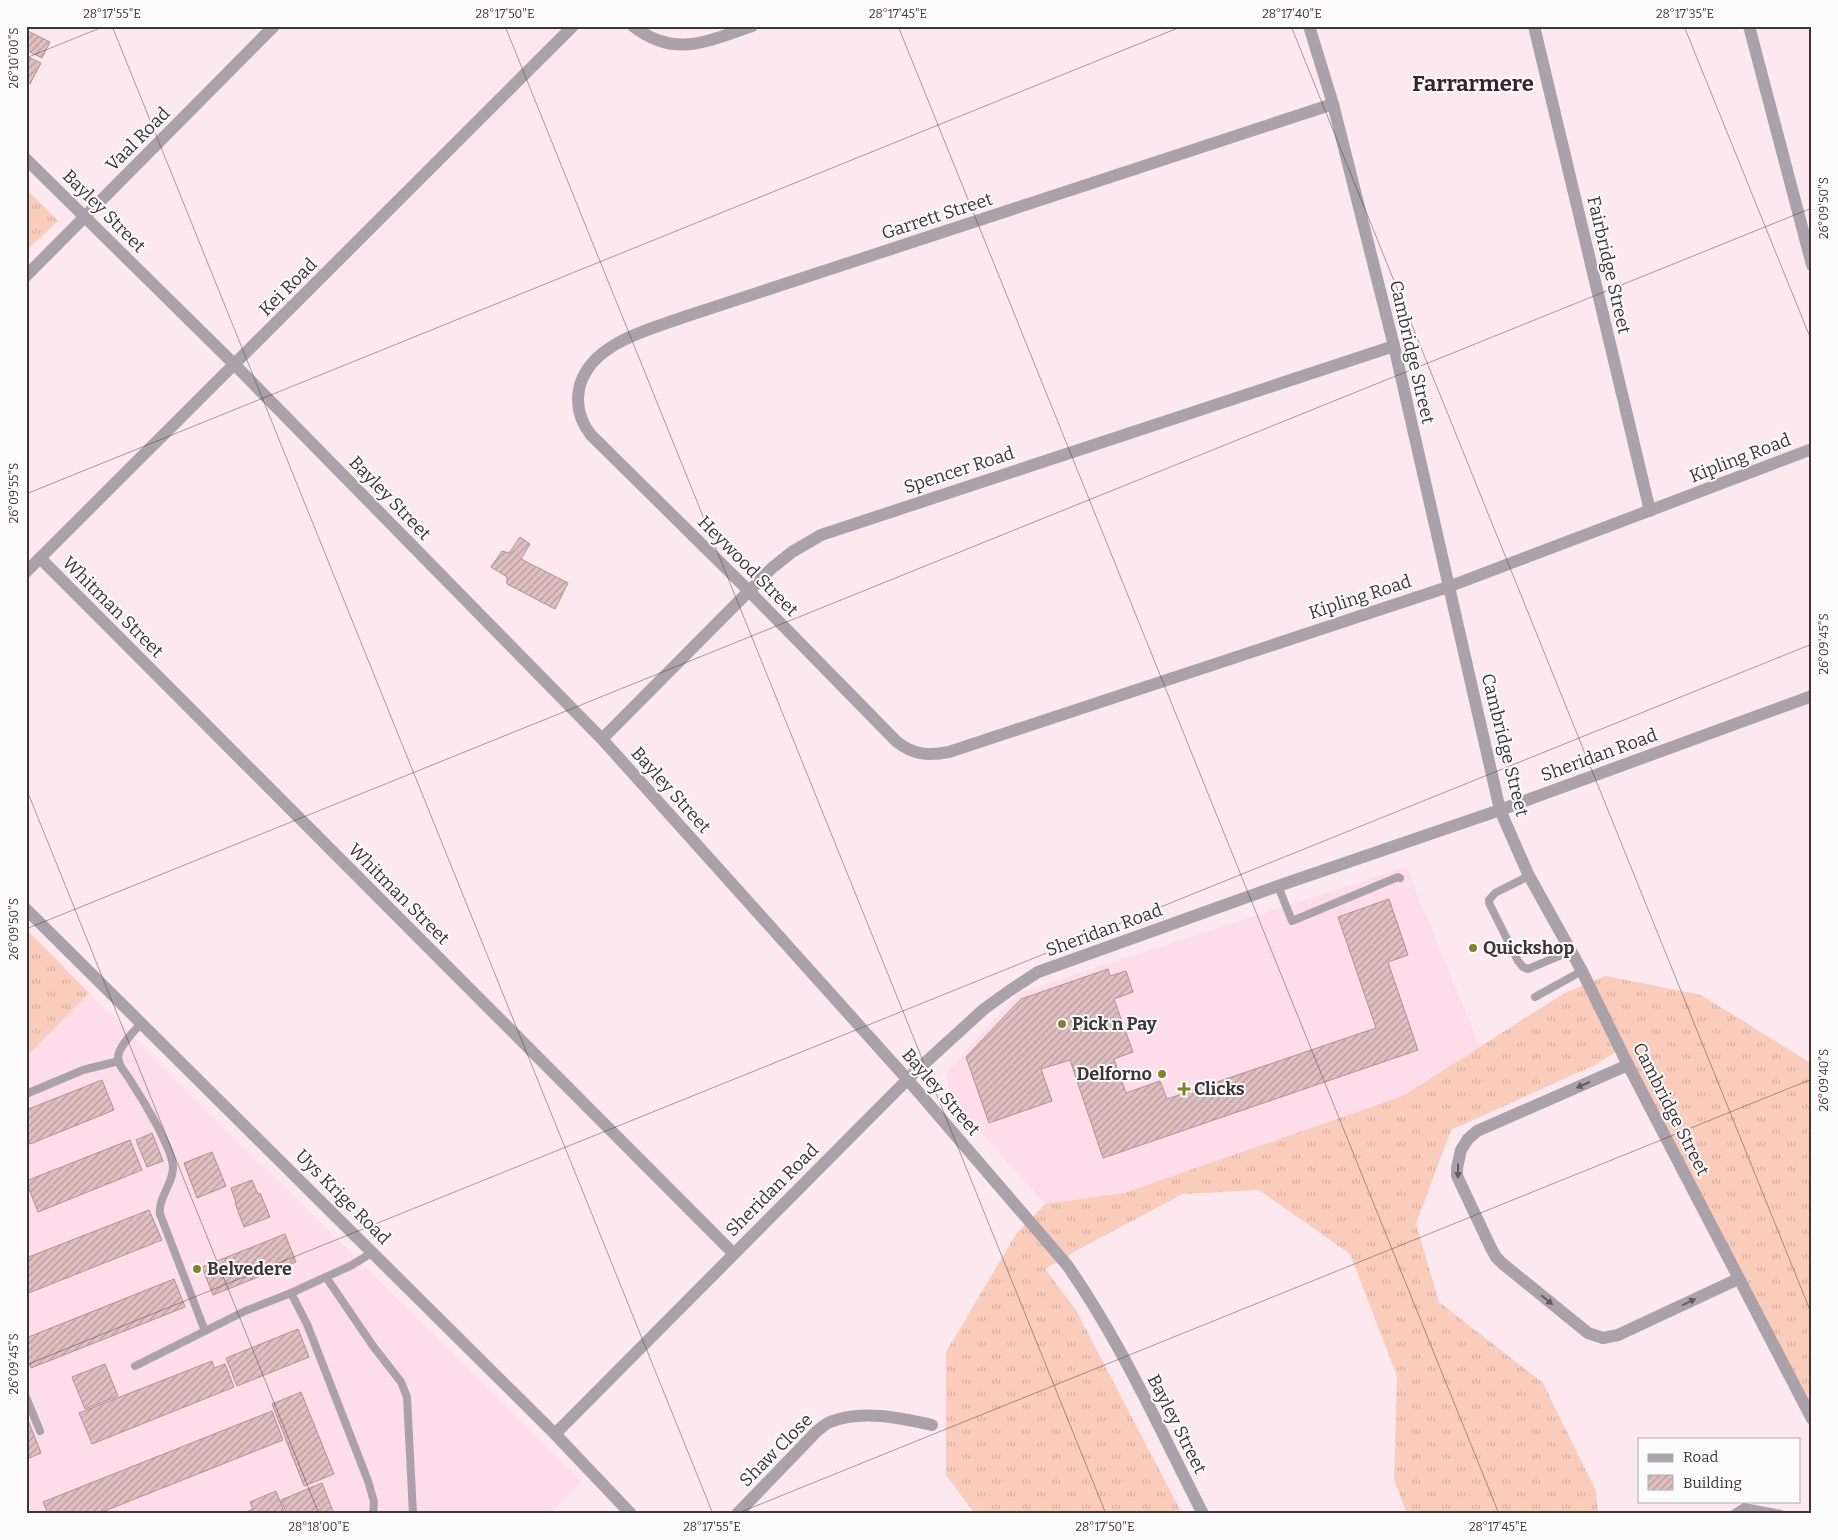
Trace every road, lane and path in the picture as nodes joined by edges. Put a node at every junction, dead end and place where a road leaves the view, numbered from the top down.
1 (274, 26) edge
2 (573, 26) edge
3 (633, 26) edge
4 (752, 26) edge
5 (1309, 26) edge
6 (1534, 26) edge
7 (1749, 26) edge
8 (1332, 104) junction
9 (26, 159) edge
10 (86, 218) junction
11 (1812, 265) edge
12 (26, 276) edge
13 (1394, 346) junction
14 (235, 365) junction
15 (578, 394) joint
16 (1812, 449) edge
17 (1650, 511) junction
18 (40, 558) junction
19 (26, 572) edge
20 (1448, 587) junction
21 (748, 590) junction
22 (1812, 696) edge
23 (602, 739) junction
24 (913, 752) joint
25 (1500, 810) junction
26 (1529, 876) junction
27 (1400, 878) dead end
28 (1278, 886) junction
29 (26, 909) edge
30 (1571, 951) junction
31 (1582, 971) junction
32 (1535, 997) dead end
33 (142, 1022) junction
34 (119, 1061) junction
35 (1628, 1065) junction
36 (908, 1080) junction
37 (26, 1094) edge
38 (373, 1252) junction
39 (733, 1254) junction
40 (326, 1277) junction
41 (1738, 1279) junction
42 (291, 1293) junction
43 (205, 1331) junction
44 (134, 1366) dead end
45 (26, 1397) edge
46 (1812, 1419) edge
47 (932, 1425) dead end
48 (40, 1431) dead end
49 (555, 1434) junction
50 (373, 1514) edge
51 (413, 1514) edge
52 (631, 1514) edge
53 (737, 1514) edge
54 (1203, 1514) edge
55 (1733, 1514) edge
56 (1781, 1514) edge

1 - 10 street, Vaal Road
2 - 14 street, Kei Road
3 - 4 street
5 - 8 street, Cambridge Street
6 - 17 street, Fairbridge Street
7 - 11 street
8 - 13 street, Cambridge Street
8 - 15 street, Garrett Street
9 - 10 street, Bayley Street
10 - 12 street, Vaal Road
10 - 14 street, Bayley Street
13 - 20 street, Cambridge Street
13 - 21 street, Spencer Road
14 - 18 street, Kei Road
14 - 23 street, Bayley Street
15 - 21 street, Heywood Street
16 - 17 street, Kipling Road
17 - 20 street, Kipling Road
18 - 19 street, Kei Road
18 - 39 street, Whitman Street
20 - 24 street, Kipling Road
20 - 25 street, Cambridge Street
21 - 23 street, Spencer Road
21 - 24 street, Heywood Street
22 - 25 street, Sheridan Road
23 - 36 street, Bayley Street
25 - 26 street, Cambridge Street
25 - 28 street, Sheridan Road
26 - 30 street, Cambridge Street
26 - 30 lane
27 - 28 lane
28 - 36 street, Sheridan Road
29 - 33 street, Uys Krige Road
30 - 31 street, Cambridge Street
31 - 32 lane
31 - 35 street, Cambridge Street
33 - 34 lane
33 - 38 street, Uys Krige Road
34 - 37 lane
34 - 43 lane
35 - 41 street, Cambridge Street
35 -> 41 street
36 - 39 street, Sheridan Road
36 - 54 street, Bayley Street
38 - 40 lane
38 - 49 street, Uys Krige Road
39 - 49 street, Sheridan Road
40 - 42 lane
40 - 51 lane
41 - 46 street, Cambridge Street
42 - 43 lane
42 - 50 lane
43 - 44 lane
45 - 48 lane
47 - 53 street, Shaw Close
49 - 52 street, Uys Krige Road
55 - 56 lane

